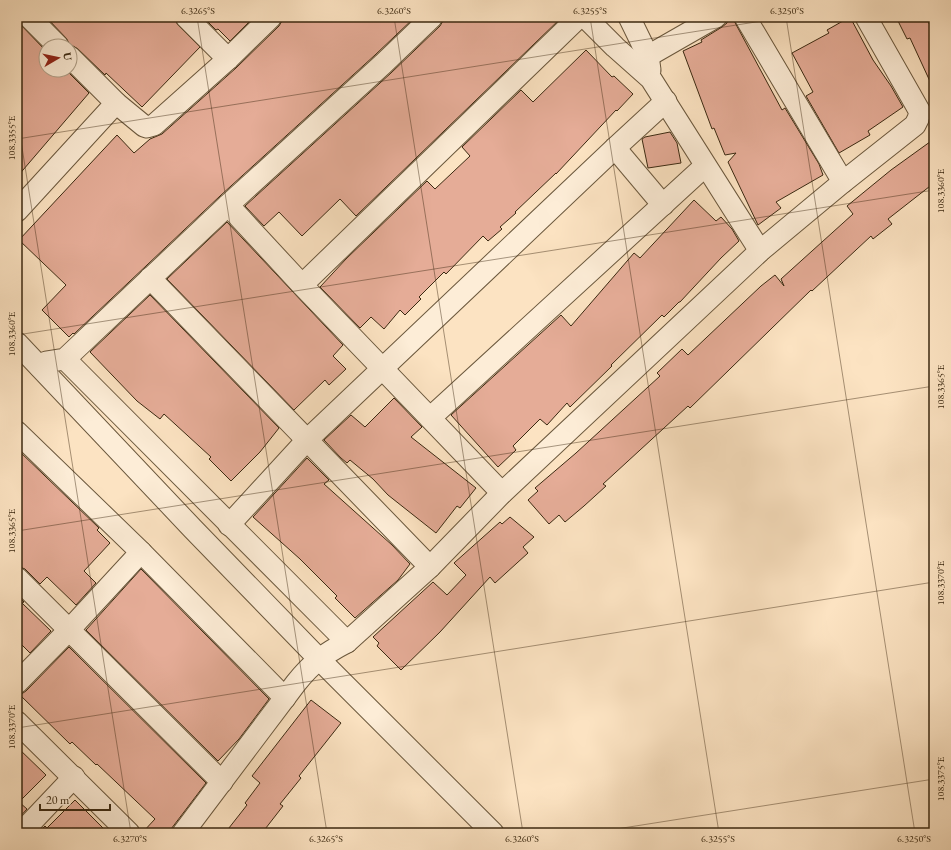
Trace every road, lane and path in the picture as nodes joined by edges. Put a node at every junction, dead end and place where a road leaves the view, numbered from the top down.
1 (29, 17) edge
2 (186, 17) edge
3 (271, 17) edge
4 (432, 17) edge
5 (579, 17) edge
6 (585, 17) edge
7 (629, 17) edge
8 (716, 17) edge
9 (745, 17) edge
10 (866, 17) edge
11 (50, 38) edge
12 (648, 56) junction
13 (228, 59) junction
14 (78, 65) edge
15 (651, 78) junction
16 (666, 101) junction
17 (116, 103) junction
18 (615, 148) junction
19 (705, 166) junction
20 (843, 182) junction
21 (228, 205) junction
22 (663, 205) junction
23 (17, 211) edge
24 (760, 251) junction
25 (150, 278) junction
26 (302, 285) junction
27 (17, 343) edge
28 (65, 359) junction
29 (40, 367) junction
30 (382, 369) junction
31 (430, 418) junction
32 (17, 432) edge
33 (307, 440) junction
34 (502, 494) junction
35 (229, 524) junction
36 (141, 552) junction
37 (430, 567) junction
38 (17, 578) edge
39 (69, 630) junction
40 (347, 642) junction
41 (314, 663) junction
42 (17, 683) edge
43 (290, 690) junction
44 (17, 722) edge
45 (74, 778) junction
46 (222, 782) junction
47 (21, 833) edge
48 (129, 833) edge
49 (183, 833) edge
50 (493, 833) edge

1 - 11 street
2 - 13 street
3 - 13 street
4 - 21 street
5 - 26 street
6 - 15 street
7 - 12 street
8 - 12 street
9 - 20 street
10 - 20 street
12 - 15 street
13 - 17 street
14 - 17 street
15 - 16 street
16 - 18 street
16 - 19 street
17 - 23 street
18 - 22 street
18 - 30 street
19 - 22 street
19 - 24 street
20 - 24 street
21 - 25 street
21 - 26 street
22 - 31 street
24 - 34 street
25 - 28 street
25 - 33 street
26 - 30 street
27 - 29 street
28 - 29 street
28 - 35 street
29 - 41 street
30 - 31 street
30 - 33 street
31 - 34 street
32 - 36 street
33 - 35 street
33 - 37 street
34 - 37 street
35 - 40 street
36 - 39 street
36 - 43 street
37 - 40 street
38 - 39 street
39 - 42 street
39 - 46 street
40 - 41 street
41 - 43 street
41 - 50 street
43 - 46 street
44 - 45 street
45 - 47 street
45 - 48 street
46 - 49 street

